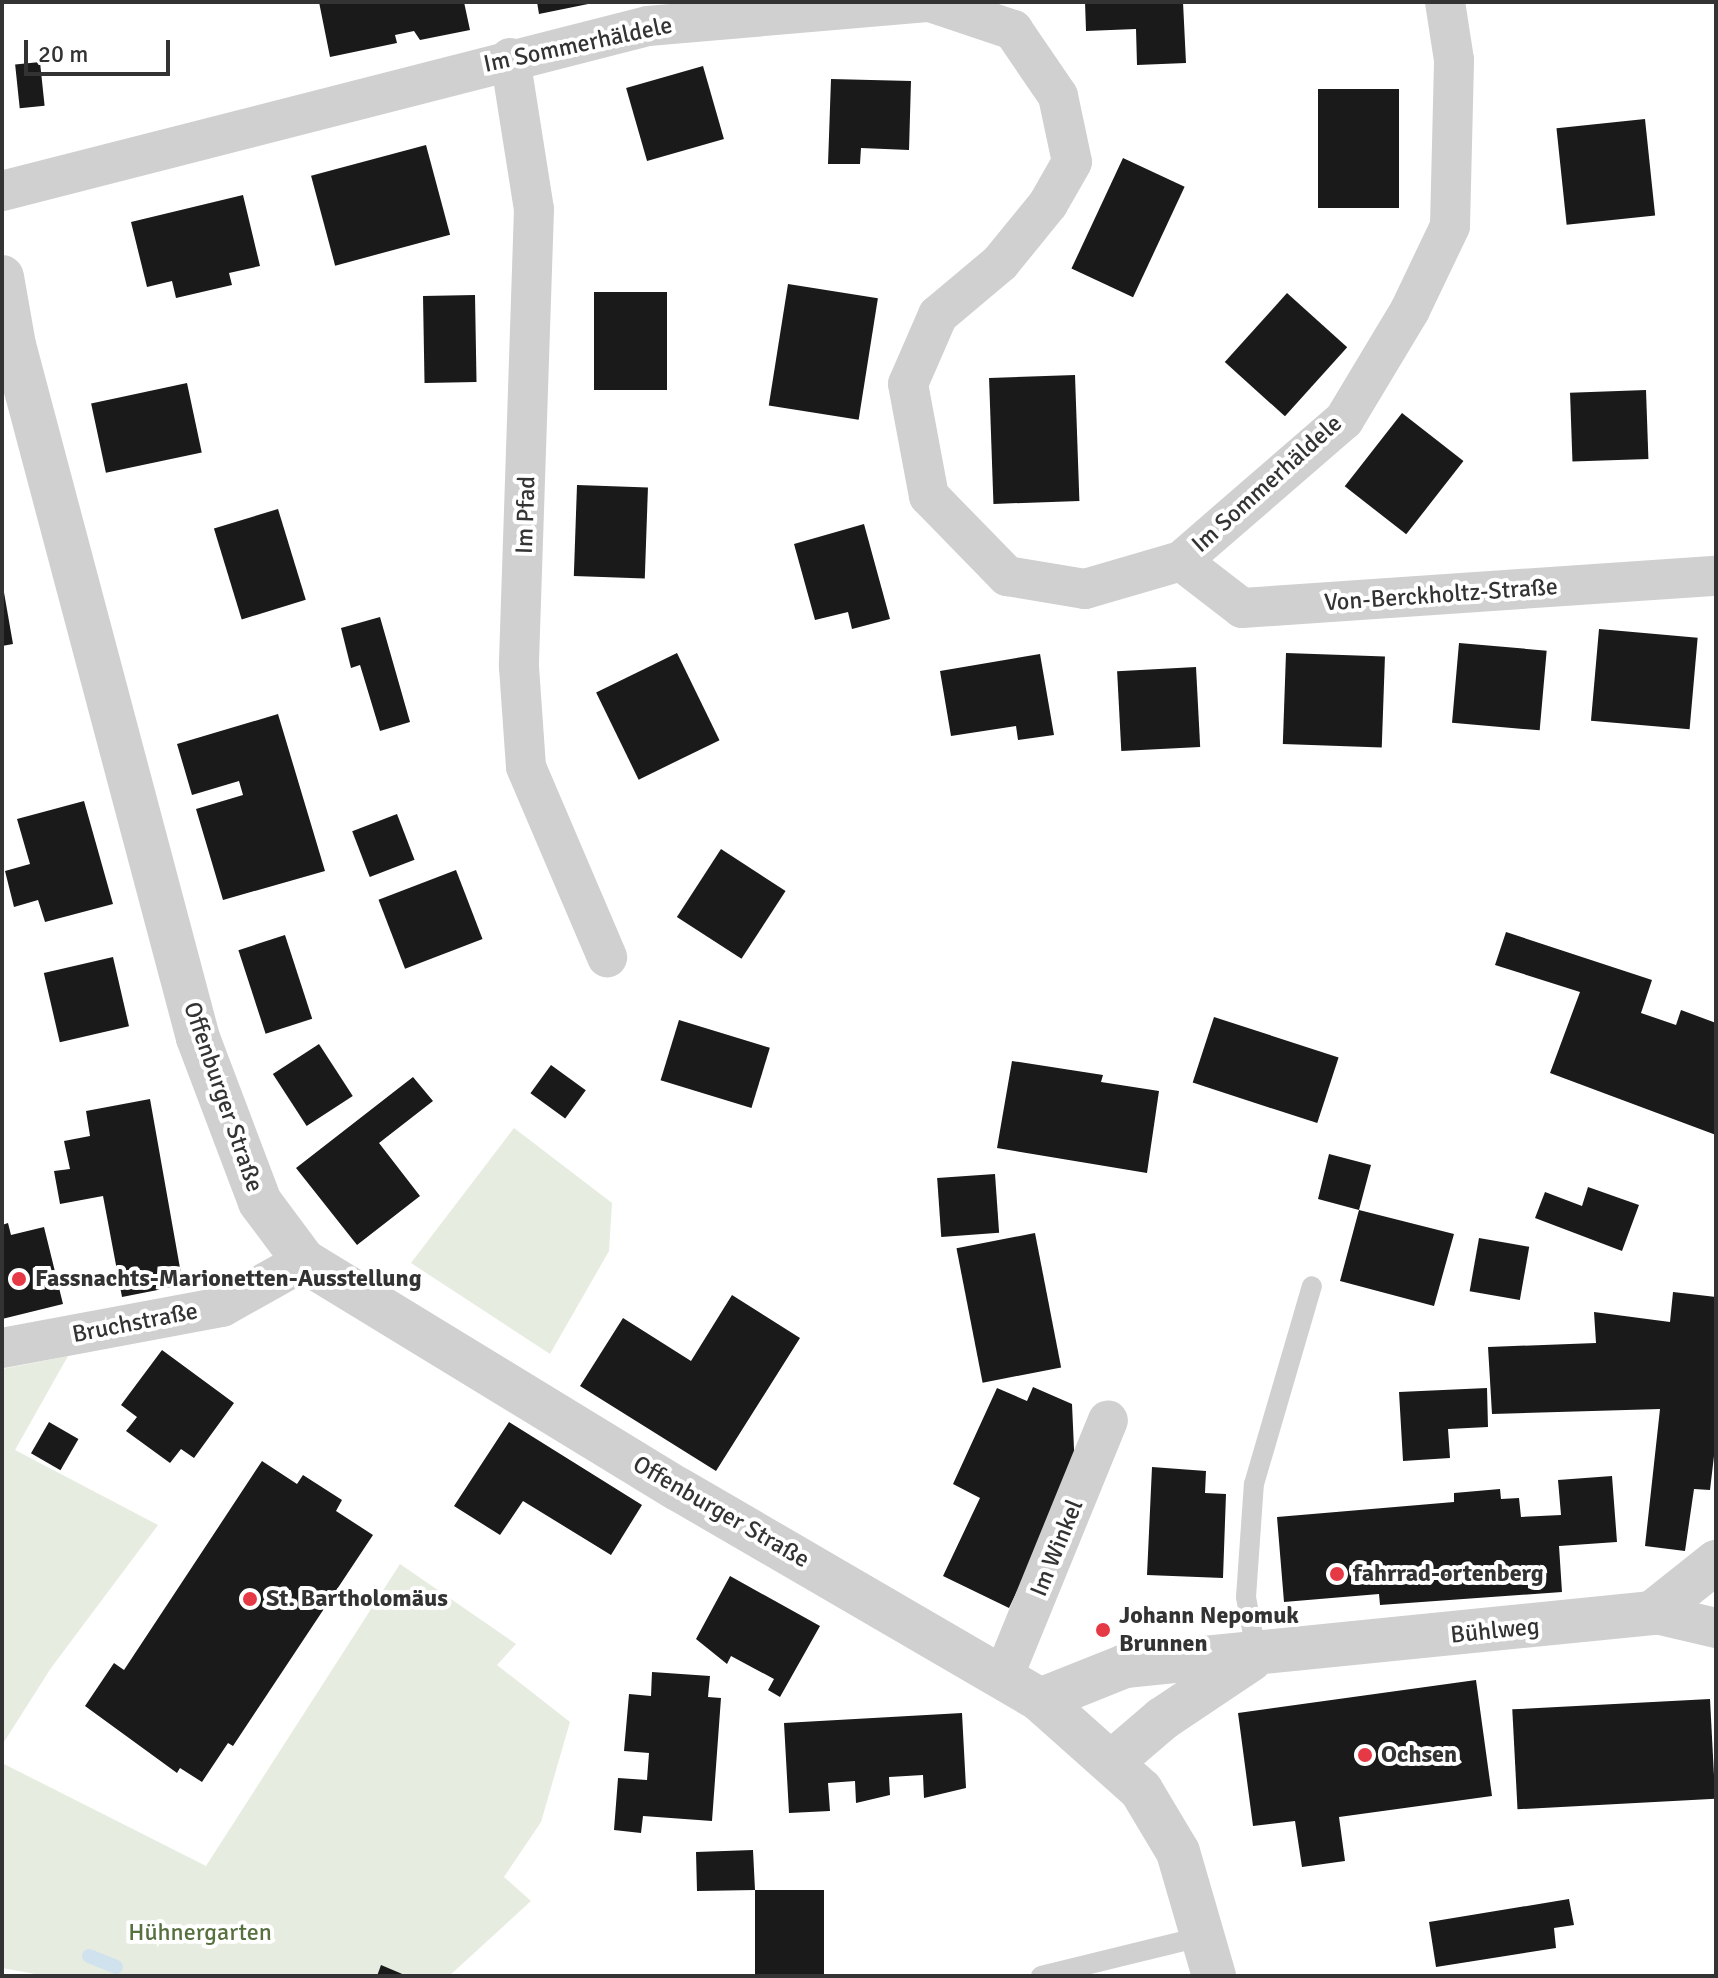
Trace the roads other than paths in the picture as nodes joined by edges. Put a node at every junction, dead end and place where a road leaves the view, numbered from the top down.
1 (1445, 2) edge
2 (646, 14) edge
3 (510, 58) junction
4 (2, 191) edge
5 (2, 277) edge
6 (1181, 561) junction
7 (1716, 576) edge
8 (607, 957) dead end
9 (304, 1261) junction
10 (1312, 1286) dead end
11 (2, 1348) edge
12 (1108, 1420) dead end
13 (1716, 1562) edge
14 (1652, 1613) junction
15 (1716, 1628) edge
16 (1257, 1656) junction
17 (1004, 1675) junction
18 (1040, 1700) junction
19 (1113, 1761) junction
20 (1209, 1956) edge
21 (1041, 1976) edge

1 - 6 street, Im Sommerhäldele
2 - 3 street, Im Sommerhäldele
2 - 6 street, Im Sommerhäldele
3 - 4 street, Im Sommerhäldele
3 - 8 street, Im Pfad
5 - 9 street, Offenburger Straße
6 - 7 street, Von-Berckholtz-Straße
9 - 11 street, Bruchstraße
9 - 17 street, Offenburger Straße
10 - 16 lane
12 - 17 street, Im Winkel
13 - 14 street
14 - 15 street
14 - 16 street, Bühlweg
16 - 18 street, Bühlweg
16 - 19 street, Bühlweg
17 - 18 street, Offenburger Straße
18 - 19 street, Offenburger Straße
19 - 20 street, Offenburger Straße
20 - 21 lane

